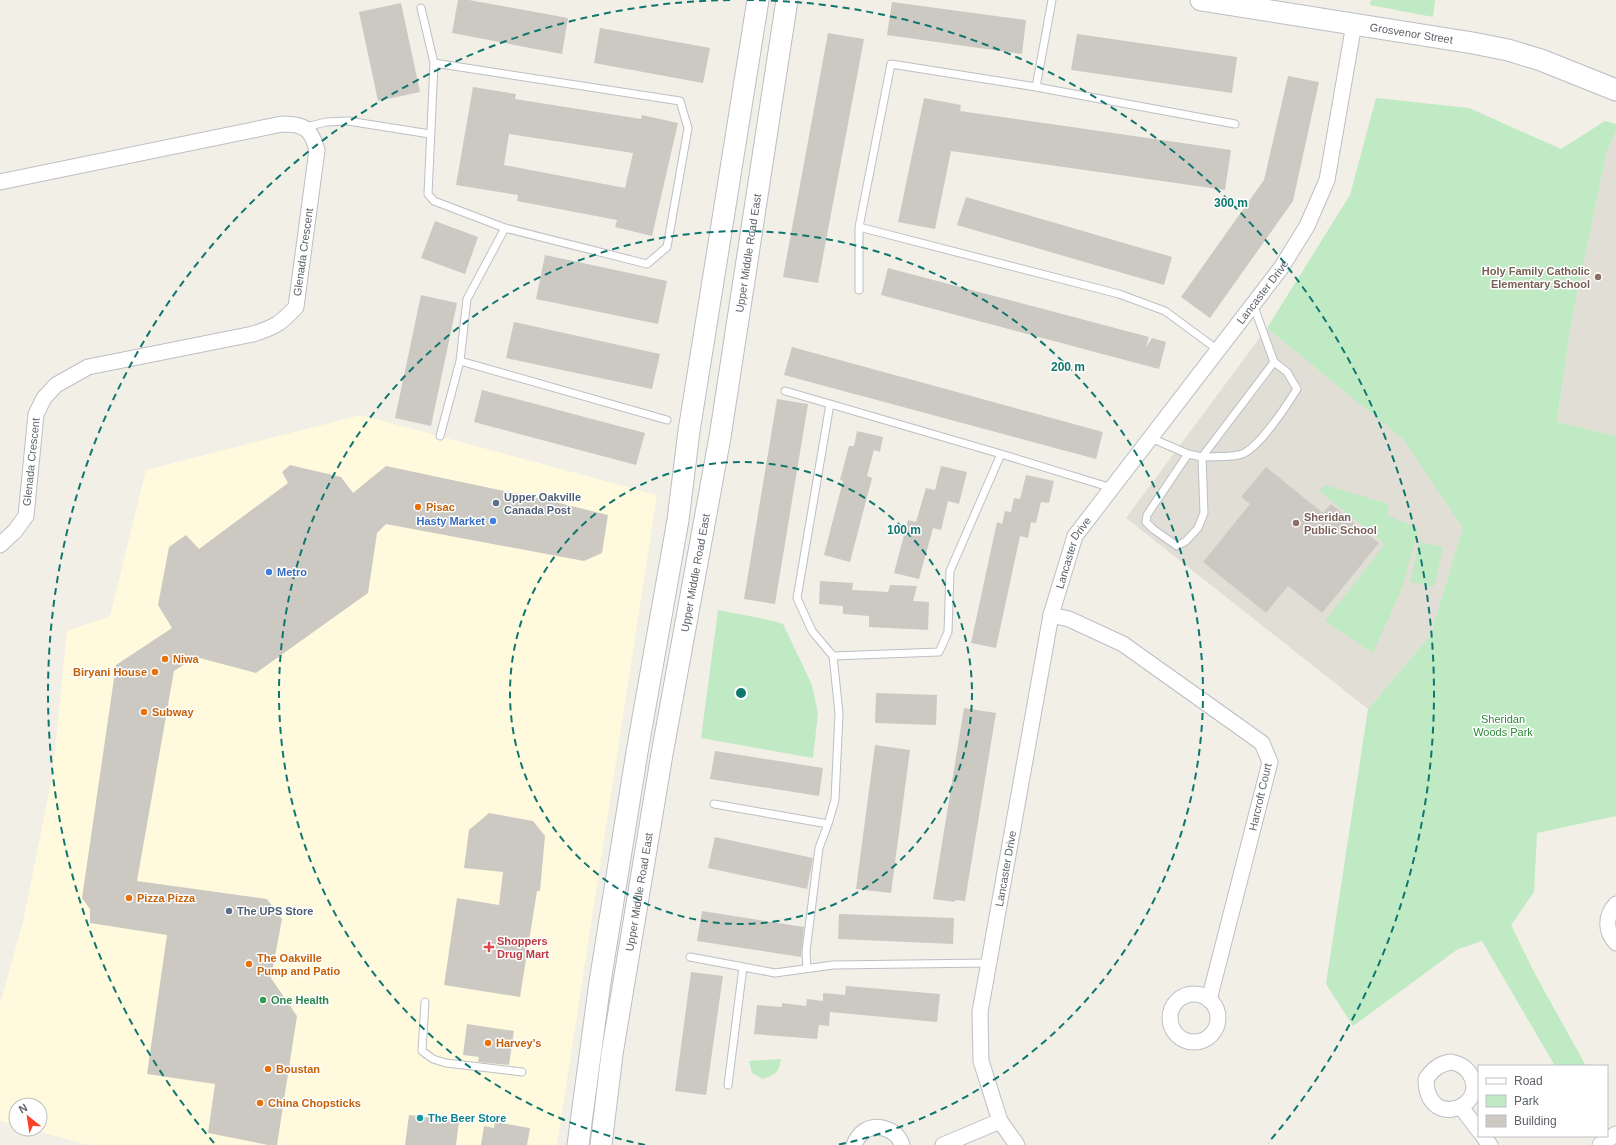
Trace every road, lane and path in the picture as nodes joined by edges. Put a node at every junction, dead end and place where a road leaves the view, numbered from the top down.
1 (758, 0) edge
2 (787, 0) edge
3 (1052, 0) edge
4 (1200, 0) edge
5 (1245, 4) edge
6 (421, 8) dead end
7 (1354, 24) junction
8 (434, 64) junction
9 (1036, 87) junction
10 (1616, 90) edge
11 (1235, 124) dead end
12 (306, 128) junction
13 (430, 134) junction
14 (0, 182) edge
15 (859, 227) junction
16 (505, 228) junction
17 (859, 290) dead end
18 (1253, 304) junction
19 (1218, 350) junction
20 (460, 360) junction
21 (1274, 362) junction
22 (785, 391) dead end
23 (830, 404) junction
24 (667, 420) dead end
25 (440, 436) dead end
26 (1151, 438) junction
27 (1001, 454) junction
28 (1188, 454) junction
29 (1202, 457) junction
30 (1112, 488) junction
31 (0, 545) edge
32 (1051, 615) junction
33 (833, 656) junction
34 (714, 804) dead end
35 (828, 824) junction
36 (1616, 904) edge
37 (1616, 943) edge
38 (690, 957) dead end
39 (987, 963) junction
40 (743, 966) junction
41 (807, 968) junction
42 (1209, 1000) dead end
43 (425, 1002) dead end
44 (522, 1072) dead end
45 (728, 1085) dead end
46 (1461, 1107) dead end
47 (1000, 1121) junction
48 (1478, 1130) edge
49 (1484, 1137) edge
50 (1615, 1137) edge
51 (578, 1145) edge
52 (600, 1145) edge
53 (854, 1145) edge
54 (902, 1145) edge
55 (943, 1145) edge
56 (1017, 1145) edge
57 (1490, 1145) edge
58 (1600, 1145) edge

1 - 51 main road
2 - 52 main road, Upper Middle Road East
3 - 9 lane
4 - 5 main road, Grosvenor Street
5 - 7 main road, Grosvenor Street
6 - 8 lane
7 - 10 main road, Grosvenor Street
7 - 18 street, Lancaster Drive
8 - 13 lane
8 - 16 lane
9 - 11 lane
9 - 15 lane
12 - 13 lane
12 - 14 street
12 - 31 street, Glenada Crescent
13 - 16 lane
15 - 17 lane
15 - 19 lane
16 - 20 lane
18 - 19 street, Lancaster Drive
18 - 21 lane
19 - 26 street, Lancaster Drive
20 - 24 lane
20 - 25 lane
21 - 29 lane
21 - 29 lane
22 - 23 lane
23 - 27 lane
23 - 33 lane
26 - 28 lane
26 - 30 street, Lancaster Drive
27 - 30 lane
27 - 33 lane
28 - 29 lane
28 - 29 lane
30 - 32 street, Lancaster Drive
32 - 39 street, Lancaster Drive
32 - 42 street, Harcroft Court
33 - 35 lane
34 - 35 lane
35 - 41 lane
36 - 37 street
38 - 40 lane
39 - 41 lane
39 - 47 street, Lancaster Drive
40 - 41 lane
40 - 45 lane
43 - 44 lane
46 - 48 street
47 - 55 street
47 - 56 street, Lancaster Drive
49 - 57 street
50 - 58 street
53 - 54 street

